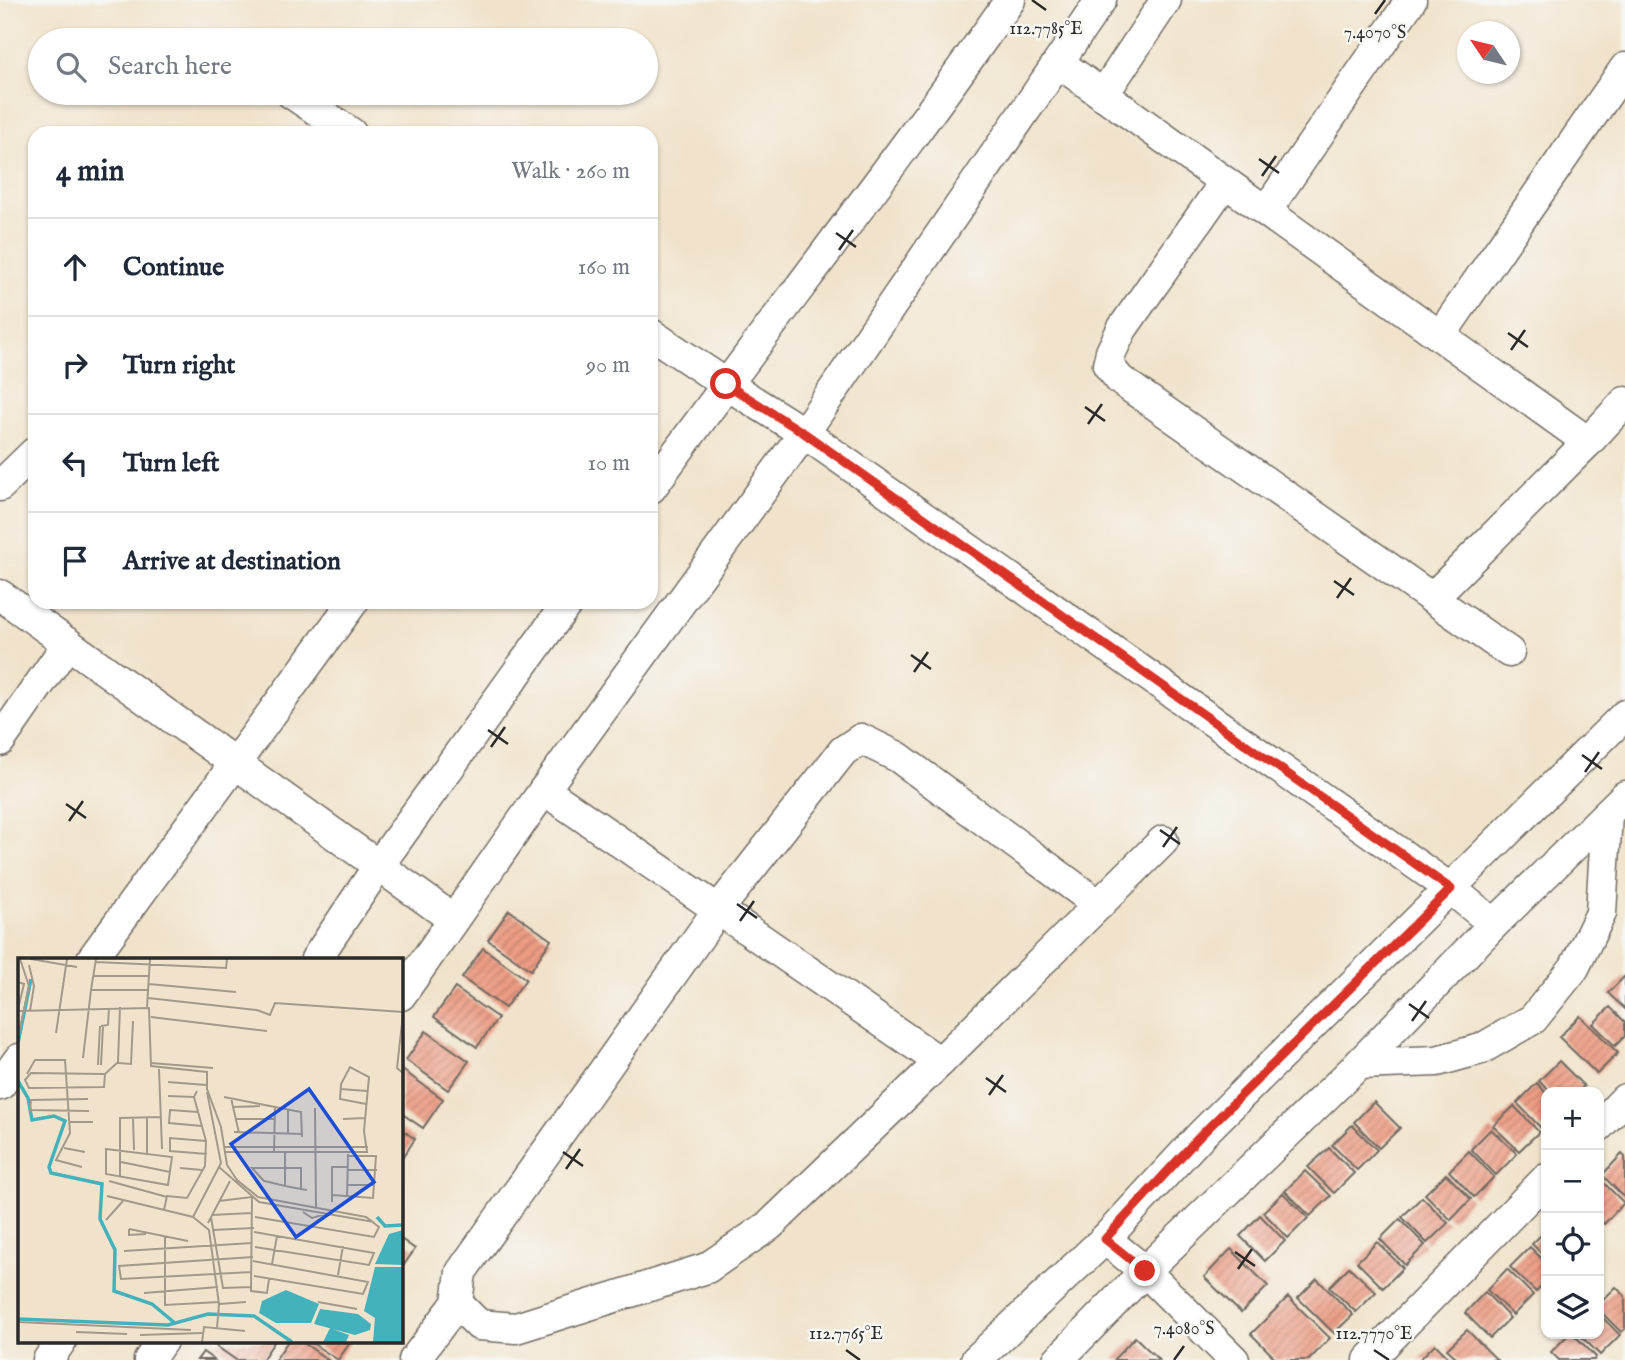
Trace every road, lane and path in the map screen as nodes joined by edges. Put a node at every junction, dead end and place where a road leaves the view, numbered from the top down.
1 (1010, 0) edge
2 (1101, 0) edge
3 (1166, 0) edge
4 (1411, 0) edge
5 (1059, 63) junction
6 (1625, 68) edge
7 (1103, 94) junction
8 (309, 105) edge
9 (340, 126) edge
10 (1225, 182) junction
11 (1266, 211) junction
12 (1440, 336) junction
13 (658, 339) edge
14 (726, 384) junction
15 (1625, 402) edge
16 (804, 433) junction
17 (1588, 442) junction
18 (28, 459) edge
19 (658, 478) edge
20 (0, 486) edge
21 (0, 594) edge
22 (1432, 598) junction
23 (344, 609) edge
24 (563, 609) edge
25 (68, 643) junction
26 (1509, 652) dead end
27 (1625, 715) edge
28 (0, 741) edge
29 (236, 763) junction
30 (544, 790) junction
31 (1616, 805) edge
32 (1163, 841) dead end
33 (379, 865) junction
34 (1451, 889) junction
35 (1099, 905) junction
36 (718, 910) junction
37 (453, 919) junction
38 (1494, 923) junction
39 (93, 958) edge
40 (317, 958) edge
41 (402, 994) edge
42 (18, 1060) edge
43 (940, 1062) junction
44 (1359, 1064) junction
45 (0, 1085) edge
46 (1625, 1099) edge
47 (1604, 1121) edge
48 (1541, 1184) edge
49 (1105, 1239) junction
50 (1145, 1271) junction
51 (457, 1303) junction
52 (60, 1342) edge
53 (161, 1342) edge
54 (48, 1360) edge
55 (149, 1360) edge
56 (414, 1360) edge
57 (976, 1360) edge
58 (1058, 1360) edge
59 (1234, 1360) edge
60 (1369, 1360) edge

1 - 14 street
2 - 5 street
3 - 7 street
4 - 11 street
5 - 7 street
5 - 16 street
6 - 12 street
7 - 10 street
8 - 9 street
10 - 11 street
10 - 22 street
11 - 12 street
12 - 17 street
13 - 14 street
14 - 16 street
14 - 19 street
15 - 17 street
16 - 30 street
16 - 34 street
17 - 22 street
18 - 20 street
21 - 25 street
22 - 26 street
23 - 29 street
24 - 33 street
25 - 28 street
25 - 29 street
27 - 34 street
29 - 33 street
29 - 39 street
30 - 36 street
30 - 37 street
31 - 38 street
31 - 44 street
32 - 35 street
33 - 37 street
33 - 40 street
34 - 38 street
34 - 49 street
35 - 36 street
35 - 43 street
36 - 43 street
36 - 51 street
37 - 41 street
38 - 44 street
42 - 45 street
43 - 51 street
44 - 50 street
46 - 47 street
48 - 60 street
49 - 50 street
49 - 57 street
50 - 58 street
50 - 59 street
51 - 56 street
52 - 54 street
53 - 55 street

